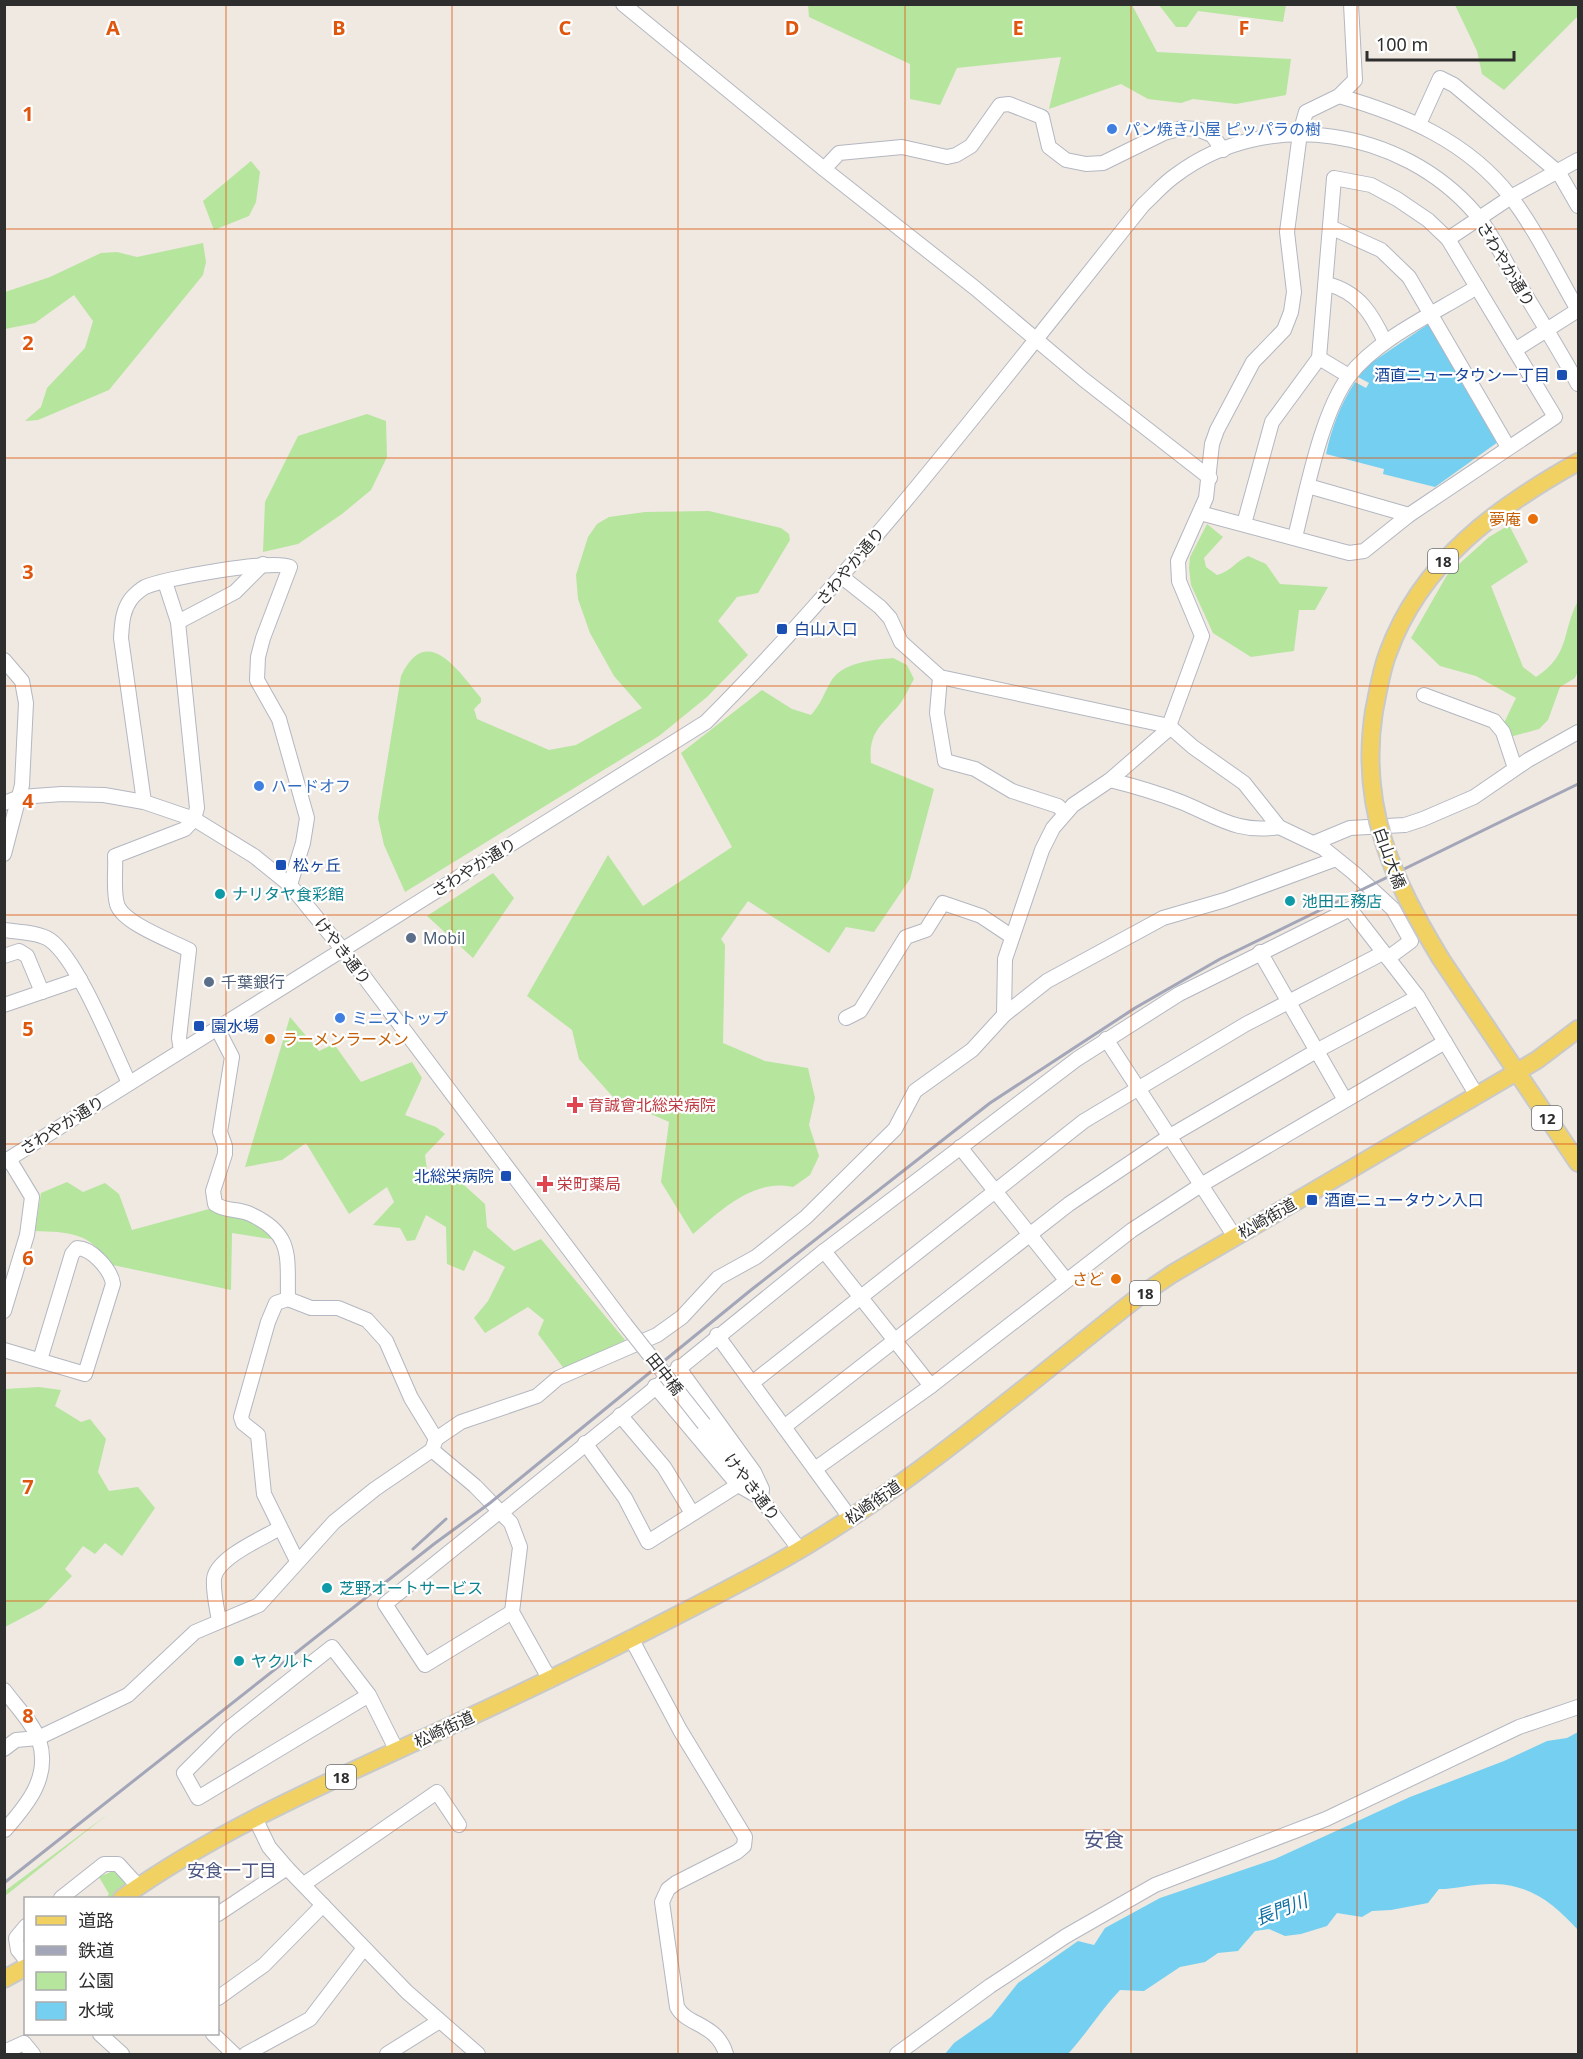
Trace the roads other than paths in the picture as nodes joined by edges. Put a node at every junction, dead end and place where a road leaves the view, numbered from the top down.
1 (623, 4) edge
2 (1351, 4) edge
3 (1339, 96) junction
4 (1419, 124) junction
5 (1300, 133) junction
6 (1223, 150) junction
7 (1578, 160) edge
8 (824, 169) junction
9 (1559, 173) junction
10 (1511, 197) junction
11 (1578, 206) edge
12 (1479, 217) junction
13 (1330, 227) junction
14 (1448, 239) junction
15 (1327, 284) junction
16 (1478, 287) junction
17 (1578, 310) edge
18 (1433, 315) junction
19 (1547, 330) junction
20 (1034, 339) junction
21 (1385, 342) junction
22 (1515, 350) junction
23 (1319, 358) junction
24 (1349, 376) junction
25 (1578, 384) edge
26 (1508, 447) junction
27 (1578, 462) edge
28 (1209, 478) junction
29 (1308, 486) junction
30 (1200, 513) junction
31 (1409, 515) junction
32 (1244, 524) junction
33 (1295, 537) junction
34 (263, 564) junction
35 (842, 577) junction
36 (165, 582) junction
37 (178, 622) junction
38 (4, 660) edge
39 (940, 677) junction
40 (1424, 695) dead end
41 (1170, 726) junction
42 (1578, 732) edge
43 (1515, 768) junction
44 (1110, 780) junction
45 (20, 797) junction
46 (4, 802) edge
47 (144, 802) junction
48 (1065, 813) junction
49 (194, 819) junction
50 (1279, 827) junction
51 (1314, 843) junction
52 (4, 854) edge
53 (1336, 859) junction
54 (290, 885) junction
55 (4, 930) edge
56 (1011, 936) junction
57 (342, 949) junction
58 (1260, 952) junction
59 (1386, 955) junction
60 (4, 956) edge
61 (80, 979) junction
62 (42, 992) junction
63 (1418, 997) junction
64 (1289, 1001) junction
65 (4, 1005) edge
66 (1004, 1016) junction
67 (846, 1018) dead end
68 (217, 1028) junction
69 (1578, 1029) edge
70 (1106, 1039) junction
71 (1445, 1042) junction
72 (181, 1050) junction
73 (1318, 1050) junction
74 (1516, 1072) junction
75 (129, 1083) junction
76 (1138, 1088) junction
77 (1476, 1094) junction
78 (1345, 1100) junction
79 (1170, 1136) junction
80 (960, 1147) junction
81 (7, 1161) edge
82 (1578, 1163) edge
83 (1201, 1185) junction
84 (994, 1190) junction
85 (1030, 1234) junction
86 (1235, 1237) junction
87 (824, 1251) junction
88 (10, 1274) edge
89 (1066, 1280) junction
90 (861, 1297) junction
91 (288, 1299) junction
92 (4, 1311) edge
93 (625, 1324) joint
94 (717, 1335) junction
95 (895, 1341) junction
96 (4, 1350) edge
97 (40, 1360) junction
98 (678, 1367) junction
99 (752, 1383) junction
100 (655, 1386) junction
101 (931, 1386) junction
102 (620, 1415) junction
103 (704, 1424) joint
104 (784, 1426) junction
105 (585, 1443) junction
106 (434, 1444) junction
107 (814, 1469) junction
108 (738, 1485) junction
109 (761, 1498) junction
110 (500, 1513) junction
111 (692, 1514) junction
112 (851, 1519) junction
113 (280, 1528) junction
114 (800, 1550) junction
115 (297, 1561) junction
116 (512, 1612) junction
117 (219, 1622) junction
118 (631, 1638) junction
119 (549, 1680) junction
120 (4, 1690) edge
121 (369, 1695) junction
122 (1578, 1707) edge
123 (38, 1738) junction
124 (4, 1749) edge
125 (398, 1751) junction
126 (255, 1818) junction
127 (459, 1824) dead end
128 (5, 1831) edge
129 (287, 1868) junction
130 (304, 1884) junction
131 (138, 1887) junction
132 (63, 1897) edge
133 (125, 1897) edge
134 (322, 1905) junction
135 (219, 1913) edge
136 (24, 1928) edge
137 (364, 1948) junction
138 (24, 1958) edge
139 (24, 1968) edge
140 (4, 1979) edge
141 (219, 1997) edge
142 (438, 2022) junction
143 (101, 2035) edge
144 (214, 2035) edge
145 (4, 2052) edge
146 (33, 2055) edge
147 (122, 2055) edge
148 (234, 2055) edge
149 (246, 2055) edge
150 (387, 2055) edge
151 (478, 2055) edge
152 (726, 2055) edge
153 (897, 2055) edge

1 - 8 street
2 - 3 street
3 - 4 street
3 - 5 street
4 - 9 street
4 - 10 street
5 - 6 street, さわやか通り
5 - 12 street, さわやか通り
5 - 28 street
6 - 8 street
6 - 20 street, さわやか通り
7 - 9 street
8 - 20 street
9 - 10 street
9 - 11 street
10 - 12 street
10 - 17 street
12 - 14 street
12 - 19 street, さわやか通り
13 - 14 street
13 - 15 street
13 - 18 street
14 - 16 street
15 - 21 street
15 - 23 street
16 - 18 street
16 - 22 street
17 - 19 street
18 - 21 street
18 - 26 street
19 - 22 street
19 - 25 street, さわやか通り
20 - 28 street
20 - 35 street, さわやか通り
21 - 24 street
22 - 26 street
23 - 24 street
23 - 32 street
24 - 29 street
26 - 31 street
27 - 74 main road, 白山大橋 / 18, bridge
28 - 30 street
29 - 31 street
29 - 33 street
30 - 32 street
30 - 41 street
31 - 33 street
32 - 33 street
34 - 36 street
34 - 37 street
34 - 54 street
35 - 39 street
35 - 57 street, さわやか通り
36 - 37 street
36 - 47 street
37 - 49 street
38 - 45 street
39 - 41 street
39 - 48 street
40 - 43 street
41 - 44 street
41 - 50 street
42 - 43 street
43 - 51 street
44 - 48 street
44 - 50 street
45 - 46 street, けやき通り
45 - 47 street, けやき通り
45 - 52 street
47 - 49 street, けやき通り
48 - 56 street
49 - 54 street, けやき通り
49 - 72 street
50 - 51 street
51 - 53 street
53 - 59 street
53 - 66 street
54 - 57 street, けやき通り
55 - 61 street
56 - 66 street
56 - 67 street
57 - 68 street, さわやか通り
57 - 93 street, けやき通り
58 - 59 street
58 - 64 street
58 - 70 street
59 - 63 street
59 - 64 street
60 - 62 street
61 - 62 street
61 - 75 street
62 - 65 street
63 - 71 street
63 - 73 street
64 - 73 street
64 - 76 street
66 - 106 street
68 - 72 street, さわやか通り
68 - 91 street
69 - 74 main road, 松崎街道 / 18
70 - 76 street
70 - 80 street
71 - 77 street
71 - 78 street
72 - 75 street, さわやか通り
73 - 78 street
73 - 79 street
74 - 77 main road, 松崎街道 / 18
74 - 82 main road, 12
75 - 81 street, さわやか通り
76 - 79 street
76 - 84 street
77 - 86 main road, 松崎街道 / 18
78 - 83 street
79 - 83 street
79 - 85 street
80 - 84 street
80 - 87 street
81 - 88 street
83 - 86 street
83 - 89 street
84 - 85 street
84 - 90 street
85 - 89 street
85 - 95 street
86 - 112 main road, 松崎街道 / 18
87 - 90 street
87 - 94 street
88 - 92 street
89 - 101 street
90 - 95 street
90 - 99 street
91 - 106 street
91 - 113 street
93 - 103 street, 田中橋, bridge
94 - 98 street
94 - 99 street
95 - 101 street
95 - 104 street
96 - 97 street
97 - 97 street
98 - 100 street
98 - 109 street
99 - 104 street
100 - 102 street
100 - 108 street
101 - 107 street
102 - 105 street
102 - 111 street
103 - 109 street, けやき通り
104 - 107 street
105 - 110 street
105 - 111 street
106 - 110 street
106 - 115 street
107 - 112 street
108 - 109 street
108 - 111 street
109 - 114 street, けやき通り
110 - 116 street
110 - 116 street
112 - 114 main road, 松崎街道 / 18
113 - 115 street
113 - 117 street
114 - 118 main road, 松崎街道 / 18
115 - 117 street
116 - 119 street
117 - 123 street
118 - 119 main road, 松崎街道 / 18
118 - 152 street
119 - 125 main road, 松崎街道 / 18
120 - 123 street
121 - 121 street
121 - 125 street
122 - 153 street
123 - 124 street
123 - 128 street
125 - 126 main road, 松崎街道 / 18
126 - 129 street
126 - 131 main road, 松崎街道 / 18
127 - 130 street
129 - 130 street
129 - 135 street
130 - 134 street
131 - 132 street
131 - 133 main road, 松崎街道 / 18
134 - 137 street
134 - 141 street
136 - 138 street
137 - 142 street
137 - 149 street
139 - 140 main road
142 - 150 street
142 - 151 street
143 - 147 street
144 - 148 street
145 - 146 street

